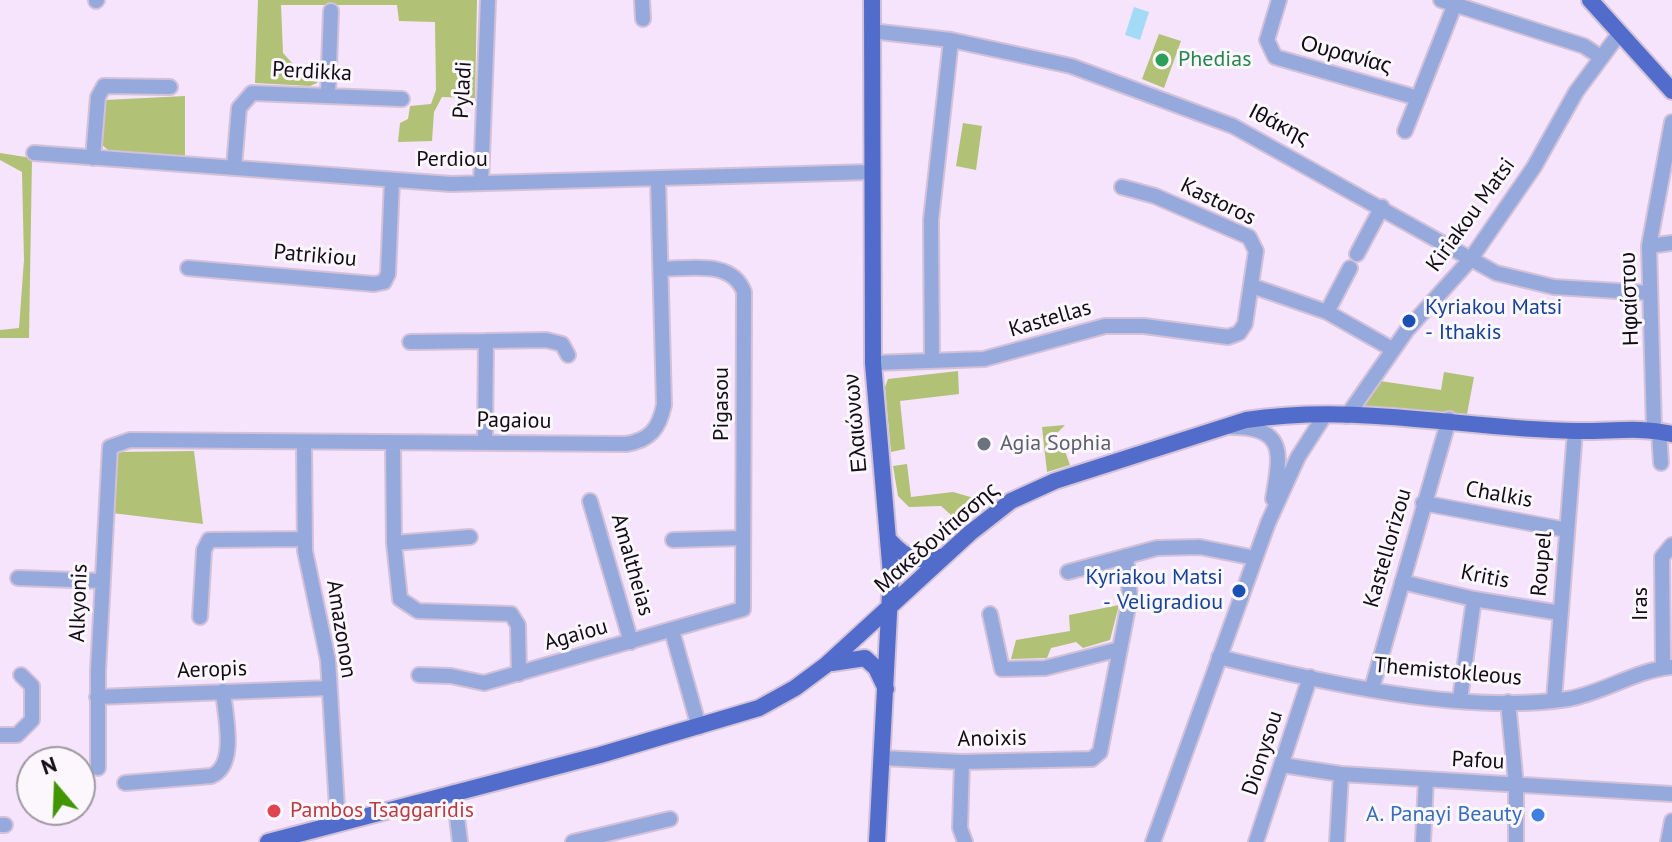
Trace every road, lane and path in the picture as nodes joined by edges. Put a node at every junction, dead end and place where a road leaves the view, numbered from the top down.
1 (488, 0) edge
2 (642, 0) edge
3 (872, 0) edge
4 (1279, 0) edge
5 (1590, 0) edge
6 (1448, 2) edge
7 (331, 11) dead end
8 (643, 19) dead end
9 (871, 31) junction
10 (1619, 34) junction
11 (951, 40) junction
12 (1599, 56) junction
13 (170, 87) dead end
14 (1672, 91) edge
15 (328, 94) junction
16 (1418, 98) junction
17 (402, 99) dead end
18 (1672, 122) edge
19 (1405, 131) dead end
20 (34, 153) dead end
21 (93, 158) junction
22 (234, 167) junction
23 (871, 172) junction
24 (658, 179) junction
25 (392, 181) junction
26 (481, 182) junction
27 (1122, 187) dead end
28 (1382, 207) junction
29 (1672, 243) edge
30 (1649, 246) junction
31 (1357, 254) dead end
32 (1470, 260) junction
33 (188, 268) dead end
34 (1350, 268) dead end
35 (661, 269) junction
36 (1252, 286) junction
37 (1650, 293) junction
38 (1327, 312) junction
39 (1239, 333) joint
40 (486, 341) junction
41 (410, 342) dead end
42 (1392, 349) junction
43 (568, 355) dead end
44 (932, 361) junction
45 (873, 363) junction
46 (1325, 415) junction
47 (1347, 416) junction
48 (1449, 419) junction
49 (1219, 427) junction
50 (1575, 431) junction
51 (1662, 431) edge
52 (485, 441) junction
53 (304, 442) junction
54 (116, 443) joint
55 (393, 444) junction
56 (1661, 463) dead end
57 (590, 501) dead end
58 (1423, 503) junction
59 (1268, 523) junction
60 (1567, 530) junction
61 (470, 537) dead end
62 (741, 538) junction
63 (304, 539) junction
64 (673, 540) dead end
65 (890, 541) junction
66 (394, 543) junction
67 (1672, 545) edge
68 (945, 556) junction
69 (1126, 556) junction
70 (1255, 558) junction
71 (1068, 572) dead end
72 (18, 578) dead end
73 (102, 581) junction
74 (1402, 582) junction
75 (1474, 599) junction
76 (891, 606) junction
77 (743, 609) joint
78 (1560, 613) junction
79 (990, 614) dead end
80 (200, 617) dead end
81 (672, 631) junction
82 (631, 642) junction
83 (1120, 649) junction
84 (1219, 657) junction
85 (826, 665) junction
86 (1668, 667) edge
87 (519, 674) junction
88 (21, 675) dead end
89 (419, 675) dead end
90 (1310, 677) junction
91 (329, 688) junction
92 (1372, 688) junction
93 (887, 690) junction
94 (223, 691) junction
95 (97, 697) junction
96 (1460, 699) junction
97 (1554, 700) junction
98 (1508, 702) junction
99 (699, 727) junction
100 (0, 735) edge
101 (883, 758) junction
102 (962, 762) junction
103 (1282, 765) junction
104 (98, 768) dead end
105 (1341, 774) junction
106 (1426, 780) junction
107 (125, 783) dead end
108 (1516, 785) junction
109 (454, 792) junction
110 (1672, 794) edge
111 (670, 819) dead end
112 (1672, 821) edge
113 (338, 824) junction
114 (268, 842) edge
115 (460, 842) edge
116 (573, 842) edge
117 (877, 842) edge
118 (965, 842) edge
119 (1153, 842) edge
120 (1256, 842) edge
121 (1337, 842) edge
122 (1423, 842) edge
123 (1516, 842) edge
124 (1668, 842) edge

1 - 26 street, Pyladi
2 - 8 street
3 - 9 main road, Ελαιώνων
4 - 16 street, Ουρανίας
5 - 10 main road
6 - 12 street
6 - 16 street
7 - 15 street
9 - 11 street, Ιθάκης
9 - 23 main road, Ελαιώνων
10 - 12 street, Kiriakou Matsi
10 - 14 main road
11 - 28 street, Ιθάκης
11 - 44 street
12 - 32 street, Kiriakou Matsi
13 - 21 street
15 - 17 street, Perdikka
15 - 22 street, Perdikka
16 - 19 street
18 - 30 street, Ηφαίστου
20 - 21 street, Perdiou
21 - 22 street, Perdiou
22 - 25 street, Perdiou
23 - 24 street, Perdiou
23 - 45 main road, Ελαιώνων
24 - 26 street, Perdiou
24 - 35 street, Pagaiou
25 - 26 street, Perdiou
25 - 33 street, Patrikiou
27 - 36 street, Kastoros
28 - 31 street
28 - 32 street, Ιθάκης
29 - 30 street
30 - 37 street, Ηφαίστου
32 - 37 street, Ιθάκης
32 - 42 street, Kiriakou Matsi
34 - 38 street
35 - 52 street, Pagaiou
35 - 62 street, Pigasou
36 - 38 street
36 - 39 street, Kastoros
37 - 51 street, Ηφαίστου
38 - 42 street
39 - 44 street, Kastellas
40 - 41 street
40 - 43 street
40 - 52 street
42 - 47 street, Kiriakou Matsi
44 - 45 street, Kastellas
45 - 65 main road, Ελαιώνων
46 - 47 main road, Μακεδονίτισσης
46 - 49 main road, Μακεδονίτισσης
46 - 59 street
47 - 48 main road, Μακεδονίτισσης
48 - 50 main road, Μακεδονίτισσης
48 - 58 street, Kastellorizou
49 - 59 street
49 - 68 main road, Μακεδονίτισσης
50 - 51 main road, Μακεδονίτισσης
50 - 60 street, Roupel
51 - 56 street, Ηφαίστου
52 - 55 street, Pagaiou
53 - 54 street, Pagaiou
53 - 55 street, Pagaiou
53 - 63 street, Amazonon
54 - 73 street, Alkyonis
55 - 66 street
57 - 82 street, Amaltheias
58 - 60 street, Chalkis
58 - 74 street, Kastellorizou
59 - 70 street
60 - 78 street, Roupel
61 - 66 street
62 - 64 street
62 - 77 street, Pigasou
63 - 80 street
63 - 91 street, Amazonon
65 - 68 main road
65 - 76 main road, Ελαιώνων
66 - 87 street
67 - 86 street, Iras
68 - 76 main road, Μακεδονίτισσης
69 - 70 street
69 - 71 street
69 - 83 street
70 - 84 street
72 - 73 street
73 - 95 street, Alkyonis
74 - 75 street, Kritis
74 - 92 street, Kastellorizou
75 - 78 street, Kritis
75 - 96 street
76 - 85 main road, Μακεδονίτισσης
76 - 93 main road, Ελαιώνων
77 - 81 street, Agaiou
78 - 97 street, Roupel
79 - 83 street
81 - 82 street, Agaiou
81 - 99 street
82 - 87 street, Agaiou
83 - 102 street, Anoixis
84 - 90 street, Themistokleous
84 - 119 street
85 - 93 main road
85 - 99 main road, Μακεδονίτισσης
86 - 97 street, Themistokleous
87 - 89 street, Agaiou
88 - 100 street
90 - 92 street, Themistokleous
90 - 103 street, Dionysou
91 - 94 street, Aeropis
91 - 113 street, Amazonon
92 - 96 street, Themistokleous
93 - 101 main road, Ελαιώνων
94 - 95 street, Aeropis
94 - 107 street
95 - 104 street, Alkyonis
96 - 98 street, Themistokleous
97 - 98 street, Themistokleous
98 - 108 street
99 - 109 main road, Μακεδονίτισσης
101 - 102 street, Anoixis
101 - 117 main road, Ελαιώνων
102 - 118 street
103 - 105 street, Pafou
103 - 120 street, Dionysou
105 - 106 street, Pafou
105 - 121 street
106 - 108 street, Pafou
106 - 122 street
108 - 110 street, Pafou
108 - 123 street
109 - 113 main road, Μακεδονίτισσης
109 - 115 street
111 - 116 street
112 - 124 street
113 - 114 main road, Μακεδονίτισσης

